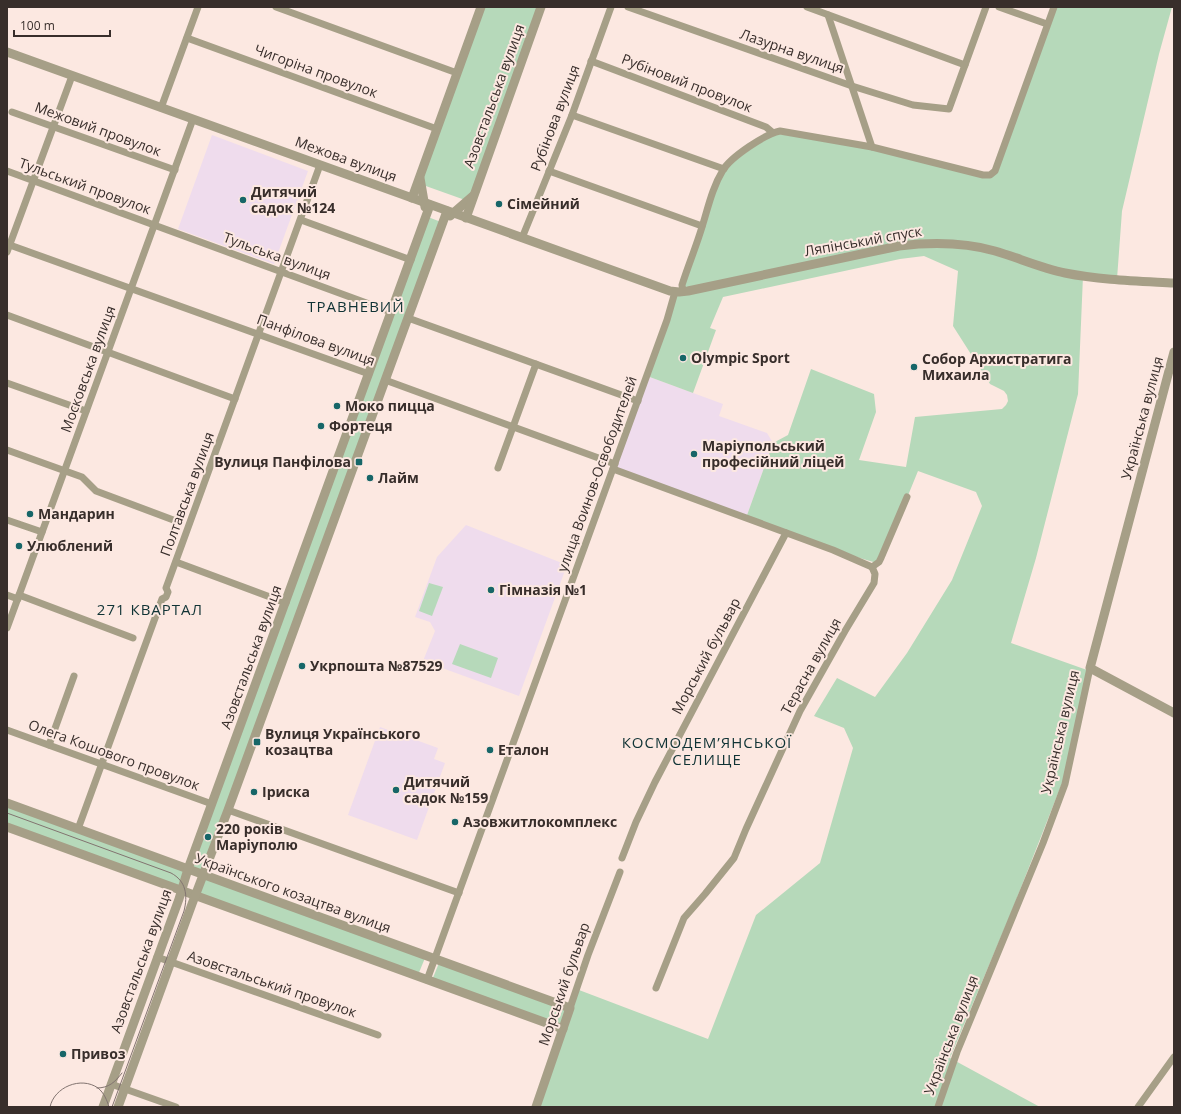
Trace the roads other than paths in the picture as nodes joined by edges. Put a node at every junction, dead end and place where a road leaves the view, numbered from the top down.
1 (198, 7) edge
2 (276, 7) edge
3 (481, 7) edge
4 (541, 7) edge
5 (611, 7) edge
6 (628, 7) edge
7 (807, 7) edge
8 (986, 7) edge
9 (999, 7) edge
10 (1054, 7) edge
11 (828, 15) junction
12 (1047, 24) junction
13 (187, 38) junction
14 (7, 52) edge
15 (591, 61) junction
16 (965, 65) junction
17 (457, 73) junction
18 (72, 76) junction
19 (852, 86) junction
20 (161, 108) junction
21 (12, 112) dead end
22 (572, 115) junction
23 (193, 119) junction
24 (53, 126) junction
25 (437, 129) junction
26 (772, 132) junction
27 (872, 147) junction
28 (320, 165) junction
29 (724, 169) junction
30 (175, 170) junction
31 (7, 171) edge
32 (549, 171) junction
33 (420, 177) junction
34 (34, 180) junction
35 (474, 195) junction
36 (412, 198) junction
37 (428, 204) junction
38 (450, 212) junction
39 (466, 218) junction
40 (300, 220) junction
41 (155, 225) junction
42 (702, 226) junction
43 (522, 238) junction
44 (8, 247) edge
45 (411, 260) junction
46 (282, 272) junction
47 (1174, 283) edge
48 (131, 288) junction
49 (679, 292) junction
50 (391, 312) junction
51 (7, 315) edge
52 (408, 318) junction
53 (259, 335) junction
54 (108, 352) junction
55 (1174, 352) edge
56 (536, 364) junction
57 (369, 374) junction
58 (385, 380) junction
59 (7, 383) edge
60 (235, 399) junction
61 (638, 401) junction
62 (86, 411) junction
63 (513, 427) junction
64 (7, 450) edge
65 (340, 453) junction
66 (356, 459) junction
67 (614, 466) junction
68 (498, 468) dead end
69 (65, 471) junction
70 (907, 497) dead end
71 (7, 520) edge
72 (176, 521) dead end
73 (42, 532) junction
74 (786, 533) junction
75 (176, 562) junction
76 (872, 568) junction
77 (7, 595) edge
78 (18, 597) junction
79 (286, 603) junction
80 (302, 608) junction
81 (7, 628) edge
82 (133, 638) dead end
83 (1090, 668) junction
84 (74, 676) dead end
85 (1174, 713) edge
86 (7, 730) edge
87 (49, 745) junction
88 (102, 764) junction
89 (7, 803) edge
90 (212, 804) junction
91 (228, 810) junction
92 (7, 827) edge
93 (78, 829) junction
94 (622, 858) dead end
95 (188, 870) junction
96 (620, 872) dead end
97 (204, 875) junction
98 (182, 890) junction
99 (458, 893) junction
100 (195, 895) junction
101 (157, 957) junction
102 (435, 959) junction
103 (170, 962) junction
104 (427, 980) junction
105 (656, 988) dead end
106 (570, 1008) junction
107 (563, 1029) junction
108 (378, 1035) dead end
109 (1174, 1057) edge
110 (111, 1084) junction
111 (124, 1089) junction
112 (103, 1107) edge
113 (118, 1107) edge
114 (176, 1107) edge
115 (536, 1107) edge
116 (938, 1107) edge
117 (1138, 1107) edge

1 - 13 street
2 - 17 street
3 - 17 street, Азовстальська вулиця
4 - 35 street, Азовстальська вулиця
5 - 15 street, Рубінова вулиця
6 - 19 street, Лазурна вулиця
7 - 11 street
8 - 16 street
9 - 12 street
10 - 12 street
11 - 16 street
11 - 19 street
12 - 27 street
13 - 20 street
13 - 25 street, Чигоріна провулок
14 - 18 street, Межова вулиця
15 - 22 street, Рубінова вулиця
15 - 26 street, Рубіновий провулок
16 - 19 street, Лазурна вулиця
17 - 25 street, Азовстальська вулиця
18 - 20 street, Межова вулиця
18 - 24 street
19 - 27 street
20 - 23 street, Межова вулиця
21 - 24 street, Межовий провулок
22 - 29 street
22 - 32 street, Рубінова вулиця
23 - 28 street, Межова вулиця
23 - 30 street, Московська вулиця
24 - 30 street, Межовий провулок
24 - 34 street
25 - 33 street, Азовстальська вулиця
26 - 27 street
26 - 29 street
28 - 36 street, Межова вулиця
28 - 40 street, Полтавська вулиця
29 - 42 street, улица Воинов-Освободителей
30 - 41 street, Московська вулиця
31 - 34 street, Тульський провулок
32 - 42 street
32 - 43 street, Рубінова вулиця
33 - 36 street, Азовстальська вулиця
33 - 37 street, Азовстальська вулиця
34 - 41 street, Тульський провулок
34 - 44 street
35 - 38 street, Азовстальська вулиця
35 - 39 street, Азовстальська вулиця
36 - 37 street, Межова вулиця
37 - 38 street, Межова вулиця
37 - 45 street, Азовстальська вулиця
38 - 39 street, Межова вулиця
38 - 52 street, Азовстальська вулиця
39 - 43 street, Межова вулиця
40 - 45 street
40 - 46 street, Полтавська вулиця
41 - 46 street, Тульська вулиця
41 - 48 street, Московська вулиця
42 - 49 street, улица Воинов-Освободителей
43 - 49 street, Межова вулиця
44 - 48 street, Панфілова вулиця
45 - 50 street, Азовстальська вулиця
46 - 50 street, Тульська вулиця
46 - 53 street, Полтавська вулиця
47 - 49 street, Ляпінський спуск
48 - 53 street, Панфілова вулиця
48 - 54 street, Московська вулиця
49 - 61 street, улица Воинов-Освободителей
50 - 57 street, Азовстальська вулиця
51 - 54 street
52 - 56 street
52 - 58 street, Азовстальська вулиця
53 - 57 street, Панфілова вулиця
53 - 60 street, Полтавська вулиця
54 - 60 street
54 - 62 street, Московська вулиця
55 - 83 street, Українська вулиця
56 - 61 street
56 - 63 street
57 - 58 street, Панфілова вулиця
57 - 65 street, Азовстальська вулиця
58 - 63 street, Панфілова вулиця
58 - 66 street, Азовстальська вулиця
59 - 62 street
60 - 75 street, Полтавська вулиця
61 - 67 street, улица Воинов-Освободителей
62 - 69 street, Московська вулиця
63 - 67 street, Панфілова вулиця
63 - 68 street
64 - 69 street
65 - 66 street
65 - 79 street, Азовстальська вулиця
66 - 80 street, Азовстальська вулиця
67 - 74 street
67 - 99 street, улица Воинов-Освободителей
69 - 72 street
69 - 73 street, Московська вулиця
70 - 76 street
71 - 73 street
73 - 78 street, Московська вулиця
74 - 76 street
74 - 94 street, Морський бульвар
75 - 79 street
75 - 88 street, Полтавська вулиця
76 - 105 street, Терасна вулиця
77 - 78 street
78 - 81 street, Московська вулиця
78 - 82 street
79 - 80 street
79 - 90 street, Азовстальська вулиця
80 - 91 street, Азовстальська вулиця
83 - 85 street
83 - 116 street, Українська вулиця
84 - 87 street
86 - 87 street, Олега Кошового провулок
87 - 88 street, Олега Кошового провулок
88 - 90 street, Олега Кошового провулок
88 - 93 street, Полтавська вулиця
89 - 93 street, Українського козацтва вулиця
90 - 95 street, Азовстальська вулиця
91 - 97 street, Азовстальська вулиця
91 - 99 street
92 - 98 street
93 - 95 street, Українського козацтва вулиця
95 - 97 street, Українського козацтва вулиця
95 - 98 street, Азовстальська вулиця
96 - 106 street, Морський бульвар
97 - 100 street, Азовстальська вулиця
97 - 102 street, Українського козацтва вулиця
98 - 100 street
98 - 101 street, Азовстальська вулиця
99 - 102 street, улица Воинов-Освободителей
100 - 103 street, Азовстальська вулиця
100 - 104 street
101 - 103 street, Азовстальський провулок
101 - 110 street, Азовстальська вулиця
102 - 104 street, улица Воинов-Освободителей
102 - 106 street, Українського козацтва вулиця
103 - 108 street, Азовстальський провулок
103 - 111 street, Азовстальська вулиця
104 - 107 street
106 - 107 street, Морський бульвар
107 - 115 street, Морський бульвар
109 - 117 street
110 - 111 street
110 - 112 street, Азовстальська вулиця
111 - 113 street, Азовстальська вулиця
111 - 114 street

